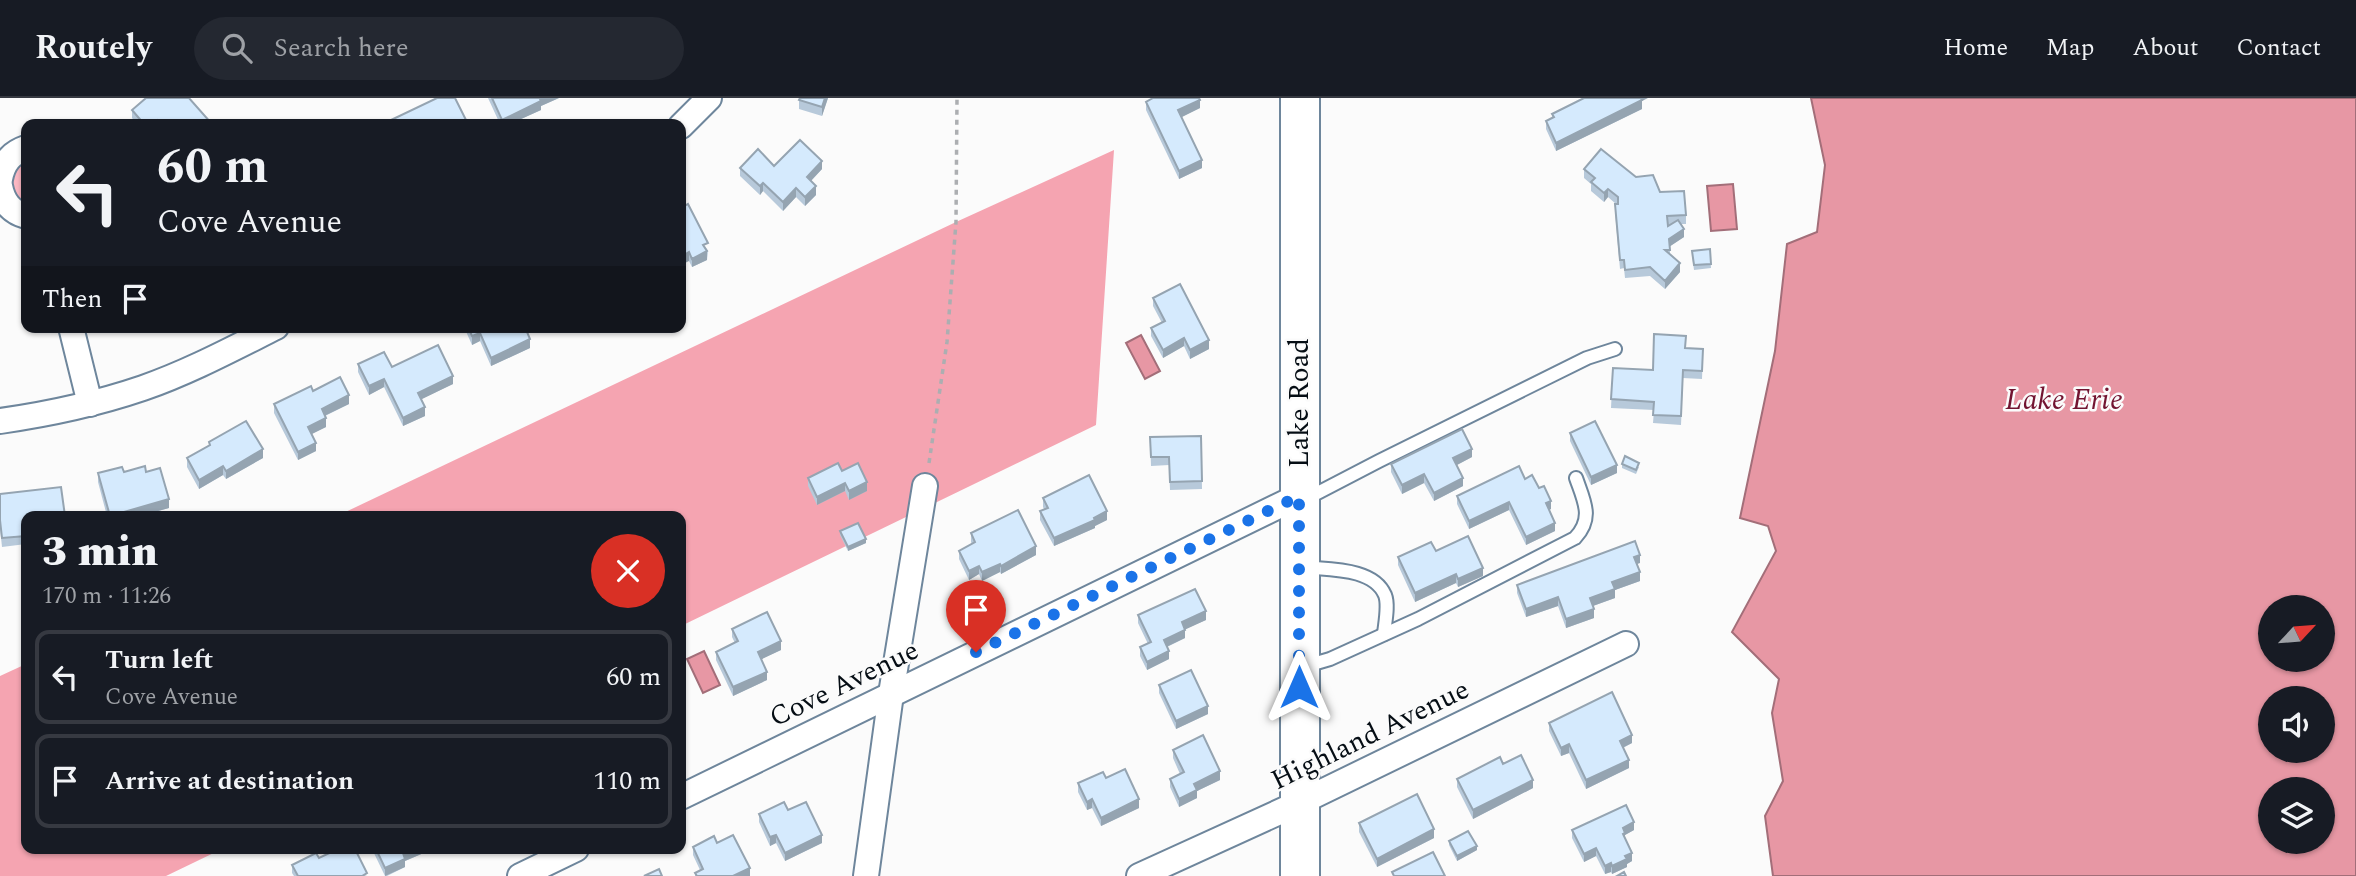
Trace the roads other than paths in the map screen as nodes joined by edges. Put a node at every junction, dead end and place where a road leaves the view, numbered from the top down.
1 (709, 98) edge
2 (1300, 98) edge
3 (686, 121) edge
4 (21, 150) edge
5 (0, 179) edge
6 (0, 186) edge
7 (21, 215) edge
8 (72, 333) edge
9 (264, 333) edge
10 (1615, 349) dead end
11 (90, 404) junction
12 (0, 421) edge
13 (1576, 478) dead end
14 (925, 486) road end
15 (1299, 500) junction
16 (1299, 566) junction
17 (1384, 634) junction
18 (1626, 644) dead end
19 (1299, 669) junction
20 (891, 694) junction
21 (686, 795) edge
22 (1299, 803) junction
23 (566, 854) edge
24 (520, 876) edge
25 (866, 876) edge
26 (1139, 876) edge
27 (1300, 876) edge

1 - 3 street
2 - 15 main road, Lake Road
4 - 5 street
6 - 7 street
8 - 11 street
9 - 11 street
10 - 15 lane
11 - 12 street
13 - 17 lane
14 - 20 street
15 - 16 main road, Lake Road
15 - 20 street, Cove Avenue
16 - 17 lane
16 - 19 main road, Lake Road
17 - 19 lane
18 - 22 street, Highland Avenue
19 - 22 main road, Lake Road
20 - 21 street, Cove Avenue
20 - 25 street
22 - 26 street, Highland Avenue
22 - 27 main road, Lake Road
23 - 24 street

